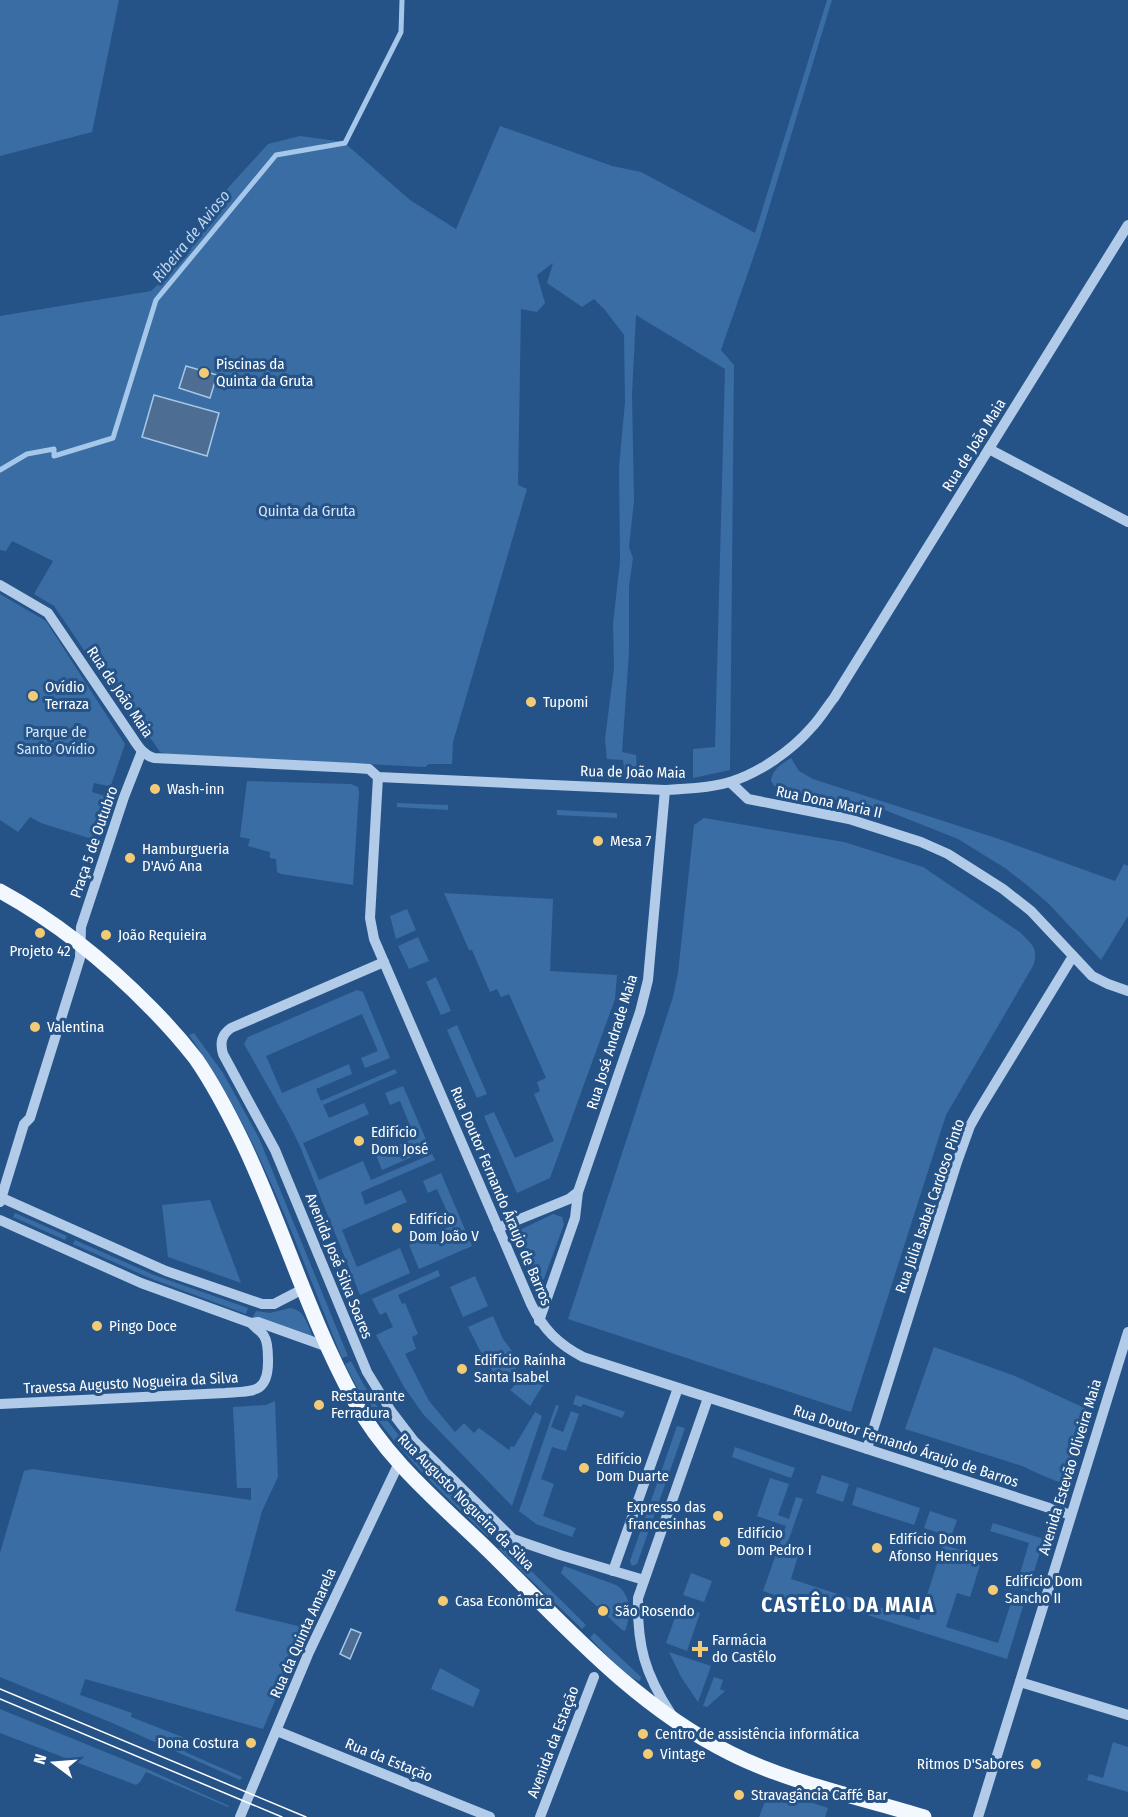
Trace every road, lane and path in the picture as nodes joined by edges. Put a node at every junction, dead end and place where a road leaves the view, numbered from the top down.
1 (1128, 225) edge
2 (988, 449) junction
3 (1128, 522) edge
4 (0, 585) edge
5 (142, 751) junction
6 (378, 777) junction
7 (730, 782) junction
8 (664, 790) junction
9 (0, 891) edge
10 (80, 943) junction
11 (1073, 956) junction
12 (384, 962) junction
13 (1128, 991) edge
14 (578, 1192) junction
15 (0, 1199) edge
16 (0, 1220) edge
17 (498, 1228) junction
18 (303, 1289) junction
19 (539, 1321) junction
20 (251, 1323) junction
21 (1128, 1332) edge
22 (328, 1347) junction
23 (678, 1388) junction
24 (708, 1398) junction
25 (0, 1404) edge
26 (867, 1449) junction
27 (399, 1463) junction
28 (1071, 1515) junction
29 (613, 1571) junction
30 (644, 1580) junction
31 (594, 1677) dead end
32 (1020, 1682) junction
33 (1128, 1715) edge
34 (676, 1721) junction
35 (277, 1731) junction
36 (240, 1817) edge
37 (490, 1817) edge
38 (540, 1817) edge
39 (924, 1817) edge
40 (978, 1817) edge

1 - 2 street, Rua de João Maia
2 - 3 street
2 - 7 street, Rua de João Maia
4 - 5 street, Rua de João Maia
5 - 6 street, Rua de João Maia
5 - 10 street, Praça 5 de Outubro
6 - 8 street, Rua de João Maia
6 - 12 street, Rua Doutor Fernando Áraujo de Barros
7 - 8 street, Rua de João Maia
7 - 11 street, Rua Dona Maria II
8 - 14 street, Rua José Andrade Maia
9 - 10 main road, Rua Augusto Nogueira da Silva
10 - 15 street, Praça 5 de Outubro
10 - 18 main road, Rua Augusto Nogueira da Silva
11 - 13 street, Rua Dona Maria II
11 - 26 street, Rua Júlia Isabel Cardoso Pinto
12 - 17 street, Rua Doutor Fernando Áraujo de Barros
12 - 29 street, Avenida José Silva Soares
14 - 17 street
14 - 19 street, Rua José Andrade Maia
15 - 18 street
16 - 20 street
17 - 19 street, Rua Doutor Fernando Áraujo de Barros
18 - 22 main road, Rua Augusto Nogueira da Silva
19 - 23 street, Rua Doutor Fernando Áraujo de Barros
20 - 22 street
20 - 25 street, Travessa Augusto Nogueira da Silva
21 - 28 street, Avenida Estevão Oliveira Maia
22 - 27 main road, Rua Augusto Nogueira da Silva
23 - 24 street, Rua Doutor Fernando Áraujo de Barros
23 - 29 street
24 - 26 street, Rua Doutor Fernando Áraujo de Barros
24 - 30 street
26 - 28 street, Rua Doutor Fernando Áraujo de Barros
27 - 34 main road, Rua Augusto Nogueira da Silva
27 - 35 street, Rua da Quinta Amarela
28 - 32 street, Avenida Estevão Oliveira Maia
29 - 30 street, Avenida José Silva Soares
30 - 34 street
31 - 38 street, Avenida da Estação
32 - 33 street
32 - 40 street, Avenida Estevão Oliveira Maia
34 - 39 main road, Rua Augusto Nogueira da Silva
35 - 36 street, Rua da Quinta Amarela
35 - 37 street, Rua da Estação

